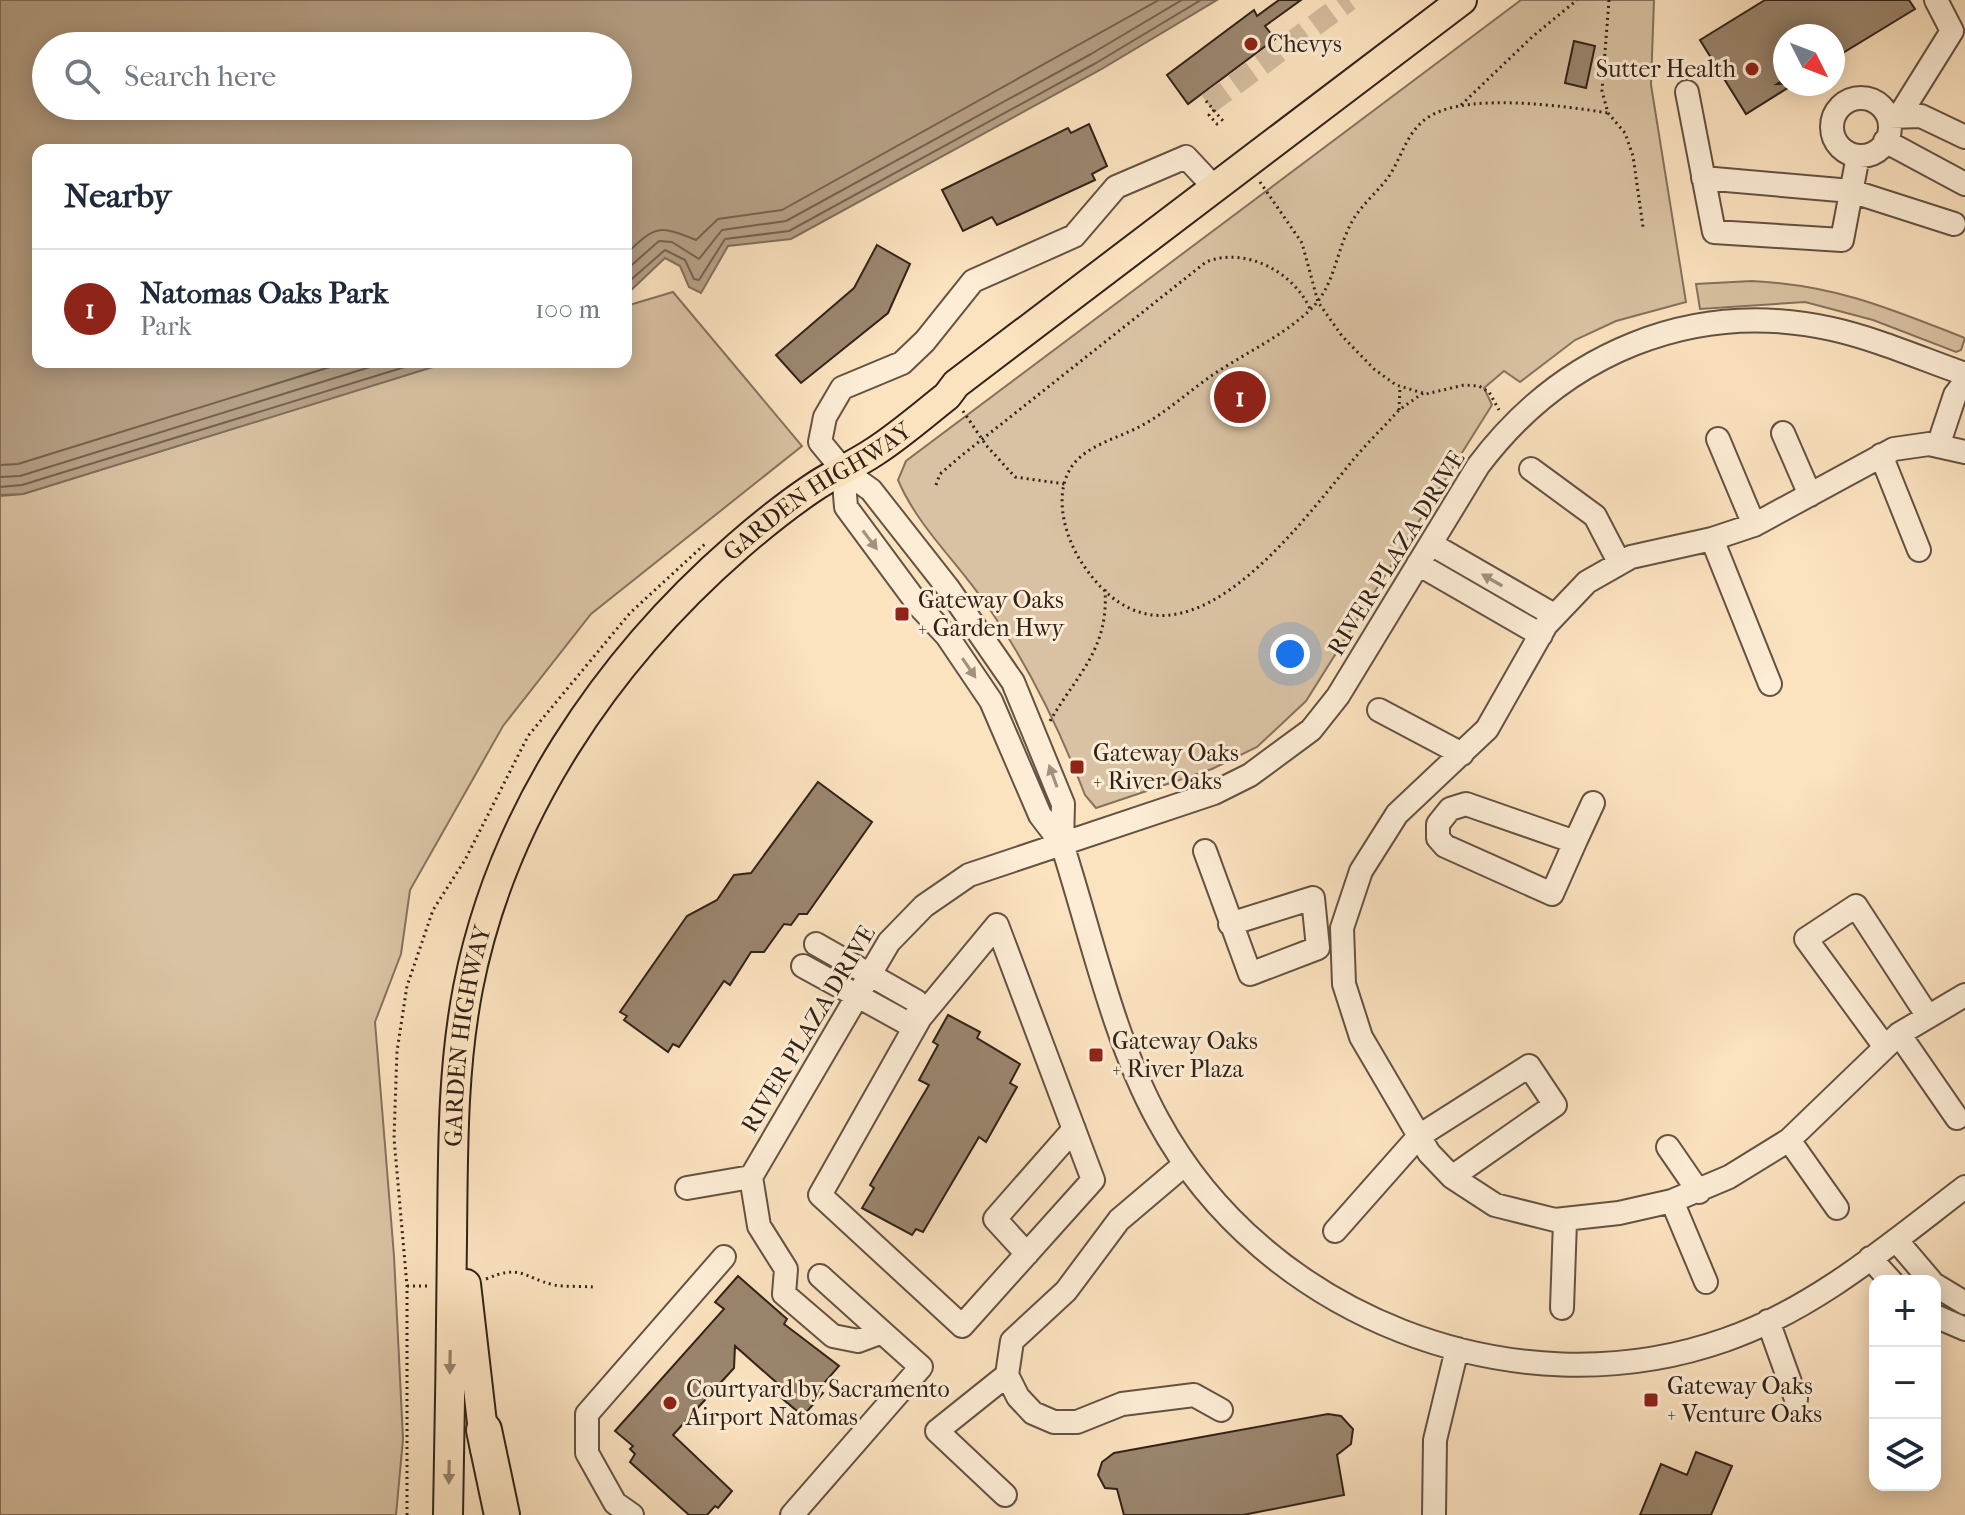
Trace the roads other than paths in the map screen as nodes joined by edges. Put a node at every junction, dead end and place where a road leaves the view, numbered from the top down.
1 (1936, 0) edge
2 (1456, 2) edge
3 (1965, 12) edge
4 (1952, 31) junction
5 (1687, 92) dead end
6 (1894, 116) junction
7 (1965, 137) edge
8 (1885, 141) junction
9 (1858, 156) junction
10 (1703, 178) junction
11 (1965, 184) edge
12 (1214, 187) junction
13 (1851, 191) junction
14 (1954, 224) dead end
15 (1965, 374) edge
16 (1965, 382) edge
17 (1783, 433) dead end
18 (1718, 439) dead end
19 (1938, 446) junction
20 (1965, 451) edge
21 (1881, 455) junction
22 (1531, 469) dead end
23 (843, 470) junction
24 (1810, 495) junction
25 (1754, 525) junction
26 (1712, 539) junction
27 (1431, 544) junction
28 (1919, 550) dead end
29 (1619, 562) junction
30 (1418, 564) junction
31 (1554, 615) junction
32 (1541, 635) junction
33 (1770, 684) dead end
34 (1379, 710) dead end
35 (1462, 754) junction
36 (1415, 794) junction
37 (1593, 803) dead end
38 (1441, 817) junction
39 (1575, 842) junction
40 (1062, 844) junction
41 (1205, 851) dead end
42 (1230, 924) junction
43 (1318, 924) junction
44 (1342, 928) junction
45 (816, 944) dead end
46 (803, 966) dead end
47 (870, 974) junction
48 (1965, 995) edge
49 (857, 996) junction
50 (1927, 1015) junction
51 (920, 1018) junction
52 (1892, 1040) junction
53 (1957, 1118) dead end
54 (1074, 1129) junction
55 (1419, 1136) junction
56 (1789, 1140) junction
57 (1668, 1147) dead end
58 (1185, 1164) junction
59 (453, 1172) junction
60 (751, 1177) junction
61 (1452, 1177) junction
62 (1965, 1187) edge
63 (687, 1188) dead end
64 (1699, 1192) junction
65 (1672, 1201) junction
66 (1837, 1208) dead end
67 (1565, 1221) junction
68 (1335, 1231) dead end
69 (1896, 1240) junction
70 (1027, 1254) junction
71 (724, 1257) dead end
72 (1870, 1258) junction
73 (1886, 1275) edge
74 (1926, 1275) edge
75 (820, 1276) dead end
76 (1706, 1282) dead end
77 (1941, 1288) edge
78 (1965, 1303) edge
79 (1562, 1308) dead end
80 (1941, 1319) edge
81 (1768, 1321) junction
82 (1965, 1329) edge
83 (882, 1332) junction
84 (1457, 1349) junction
85 (1007, 1375) junction
86 (1796, 1399) dead end
87 (1221, 1410) dead end
88 (484, 1430) junction
89 (1005, 1495) dead end
90 (1427, 1514) edge
91 (448, 1515) edge
92 (488, 1515) edge
93 (502, 1515) edge
94 (632, 1515) edge
95 (792, 1515) edge

1 - 4 street
2 - 12 main road, GARDEN HIGHWAY
3 - 4 street
4 - 6 street
5 - 10 street
6 - 7 street
6 - 8 street
6 - 9 street
8 - 9 street
8 - 11 street
9 - 13 street
10 - 13 street
10 - 13 street
12 - 23 main road, GARDEN HIGHWAY
12 - 23 street
13 - 14 street
15 - 27 street, RIVER PLAZA DRIVE
16 - 19 street
17 - 24 street
18 - 25 street
19 - 20 street
19 - 21 street
21 - 24 street
21 - 28 street
22 - 29 street
23 -> 40 street
40 -> 23 street
23 - 59 main road, GARDEN HIGHWAY
24 - 25 street
25 - 26 street
26 - 29 street
26 - 33 street
27 - 30 street, RIVER PLAZA DRIVE
31 -> 27 street
29 - 31 street
30 - 32 street
30 - 40 street, RIVER PLAZA DRIVE
31 - 32 street
32 - 35 street
34 - 35 street
35 - 36 street
36 - 38 street
36 - 44 street
37 - 39 street
38 - 39 street
38 - 39 street
40 - 47 street, RIVER PLAZA DRIVE
40 - 58 street
41 - 42 street
42 - 43 street
42 - 43 street
43 - 44 street
44 - 55 street
45 - 47 street
46 - 49 street
47 - 49 street, RIVER PLAZA DRIVE
47 - 51 street
48 - 50 street
49 - 51 street
49 - 60 street, RIVER PLAZA DRIVE
50 - 52 street
50 - 52 street
51 - 54 street
51 - 70 street
52 - 53 street
52 - 56 street
54 - 70 street
54 - 70 street
55 - 61 street
55 - 61 street
55 - 68 street
56 - 64 street
56 - 66 street
57 - 64 street
58 - 84 street
58 - 85 street
59 - 88 main road, GARDEN HIGHWAY
59 -> 91 main road, GARDEN HIGHWAY
60 - 63 street
60 - 83 street
61 - 67 street
62 - 69 street
64 - 65 street
65 - 67 street
65 - 76 street
67 - 79 street
69 - 72 street
69 - 74 street
71 - 94 street
72 - 73 street
72 - 81 street
75 - 83 street
77 - 78 street
80 - 82 street
81 - 84 street
81 - 86 street
83 - 95 street
84 - 90 street
85 - 87 street
85 - 89 street
88 - 92 main road, GARDEN HIGHWAY
88 - 93 highway

